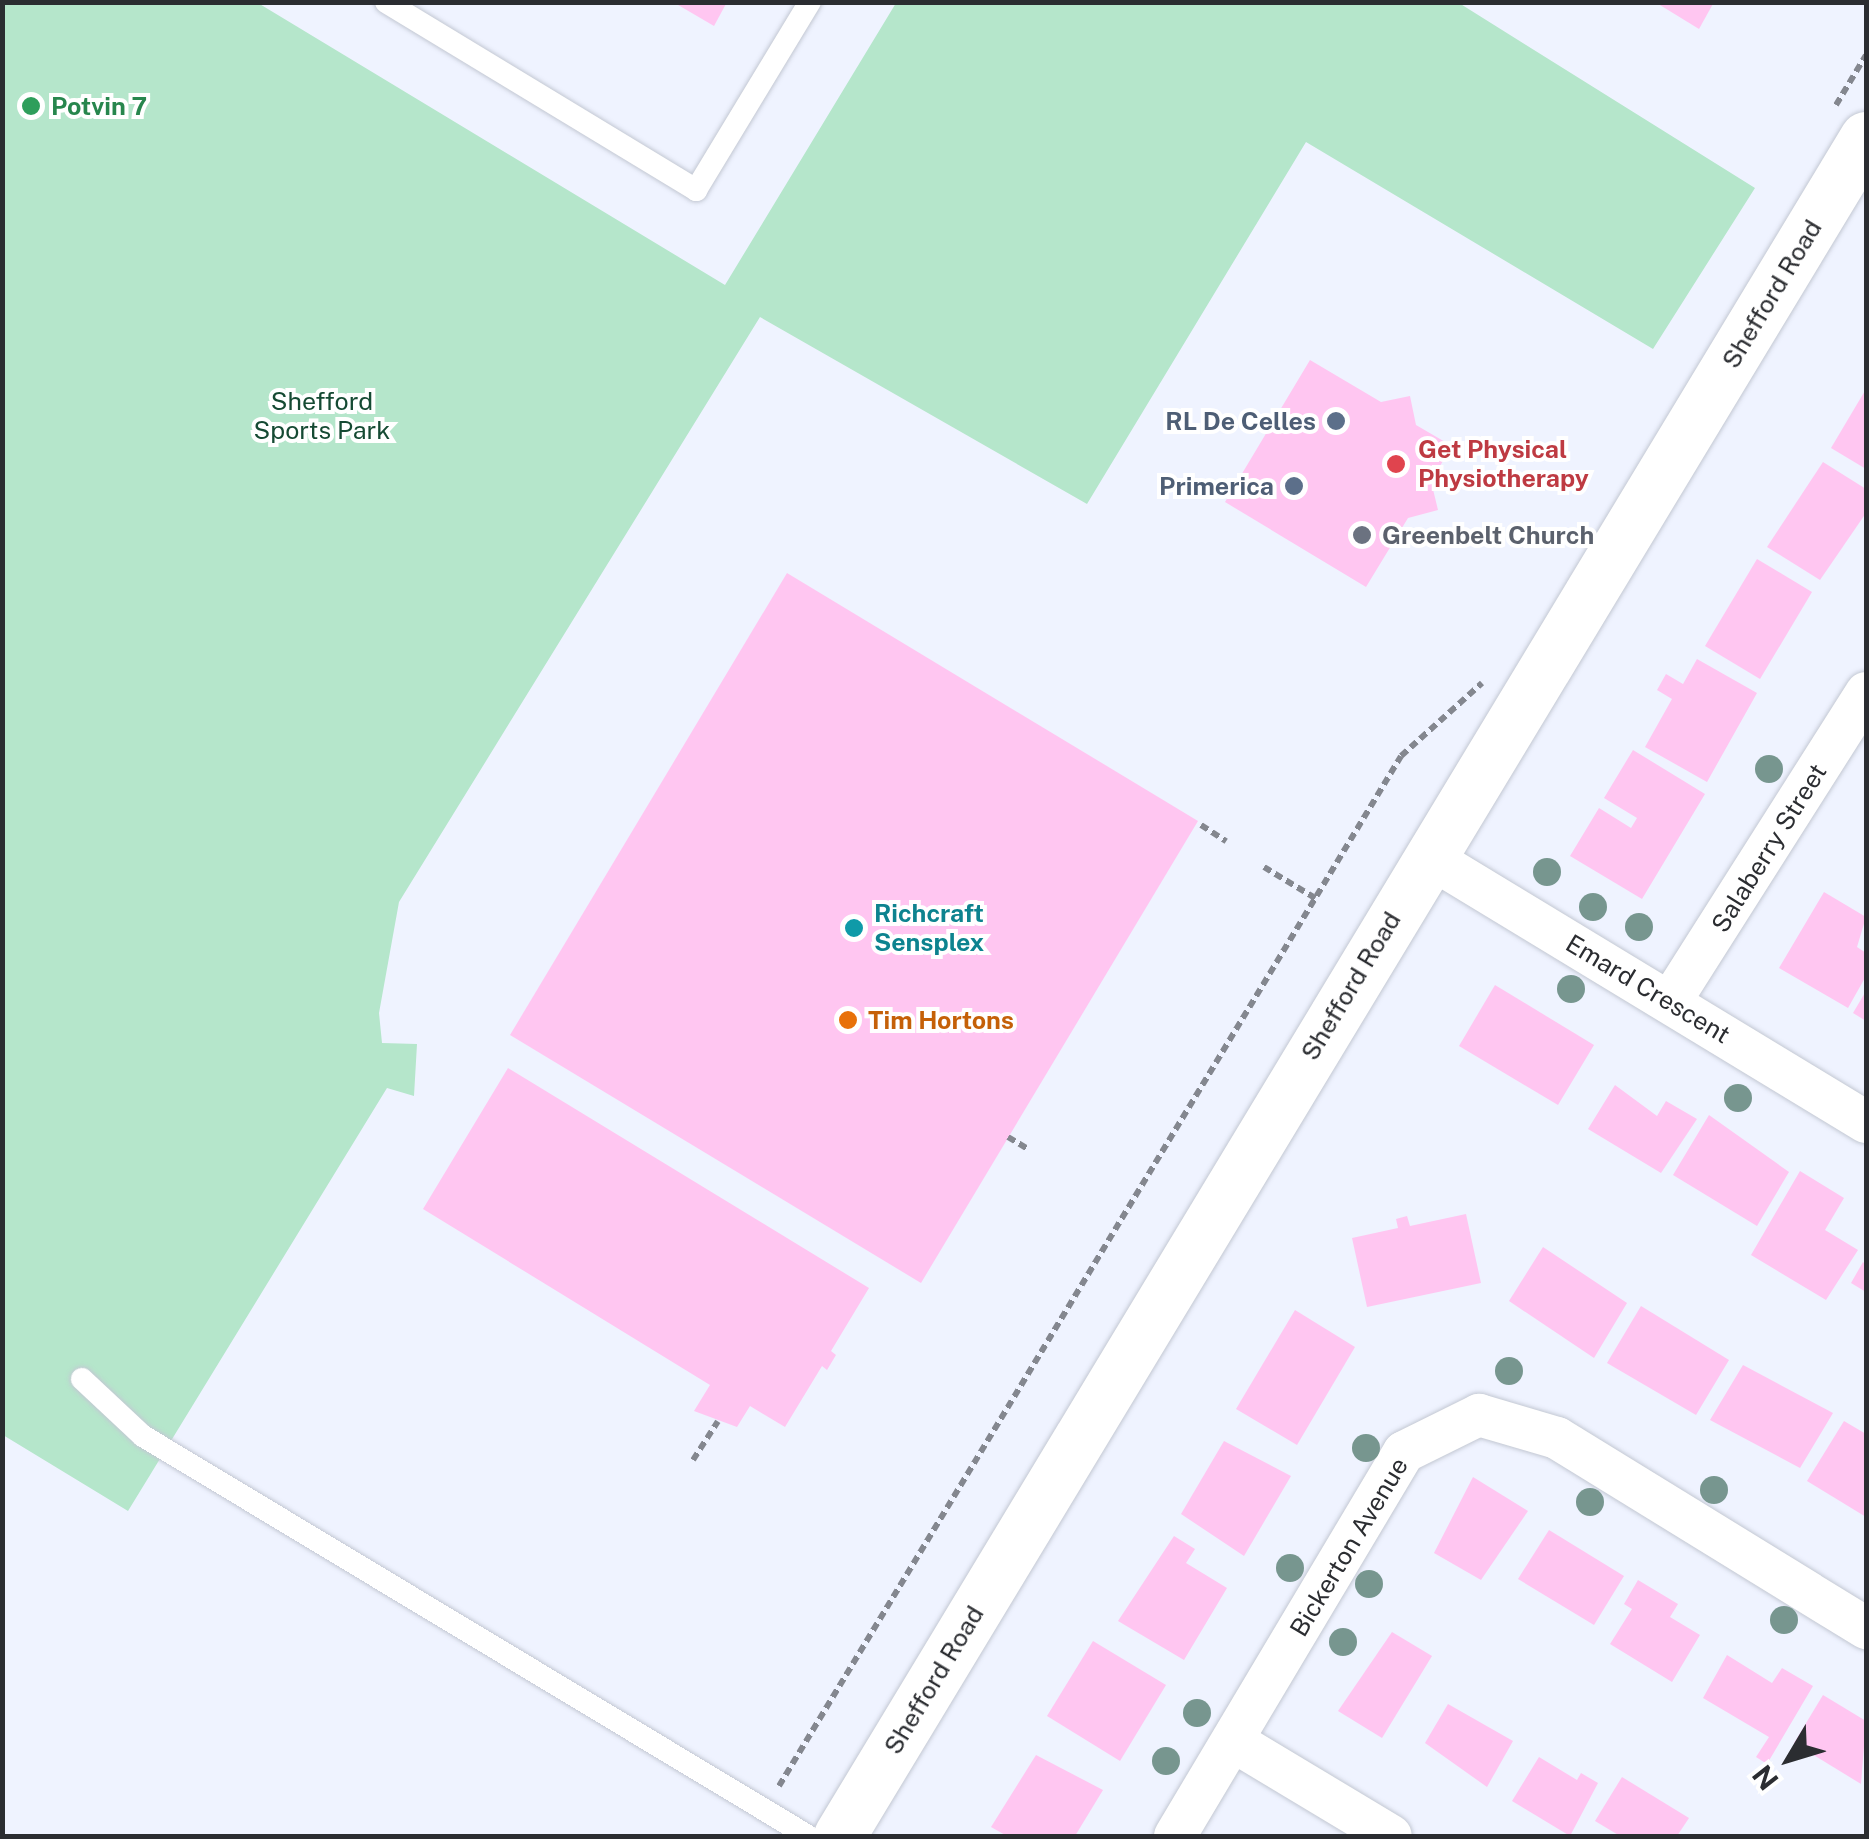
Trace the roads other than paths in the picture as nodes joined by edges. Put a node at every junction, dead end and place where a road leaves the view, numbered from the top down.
1 (386, 2) edge
2 (810, 2) edge
3 (1848, 127) edge
4 (1866, 693) edge
5 (1429, 856) junction
6 (1670, 1002) junction
7 (1866, 1122) edge
8 (82, 1379) dead end
9 (1866, 1628) edge
10 (1233, 1740) junction
11 (808, 1836) edge
12 (840, 1836) edge
13 (1175, 1836) edge
14 (1391, 1836) edge

1 - 2 lane
3 - 5 street, Shefford Road
4 - 6 street, Salaberry Street
5 - 6 street, Emard Crescent
5 - 12 street, Shefford Road
6 - 7 street, Emard Crescent
8 - 11 lane
9 - 10 street, Bickerton Avenue
10 - 13 street, Bickerton Avenue
10 - 14 street

